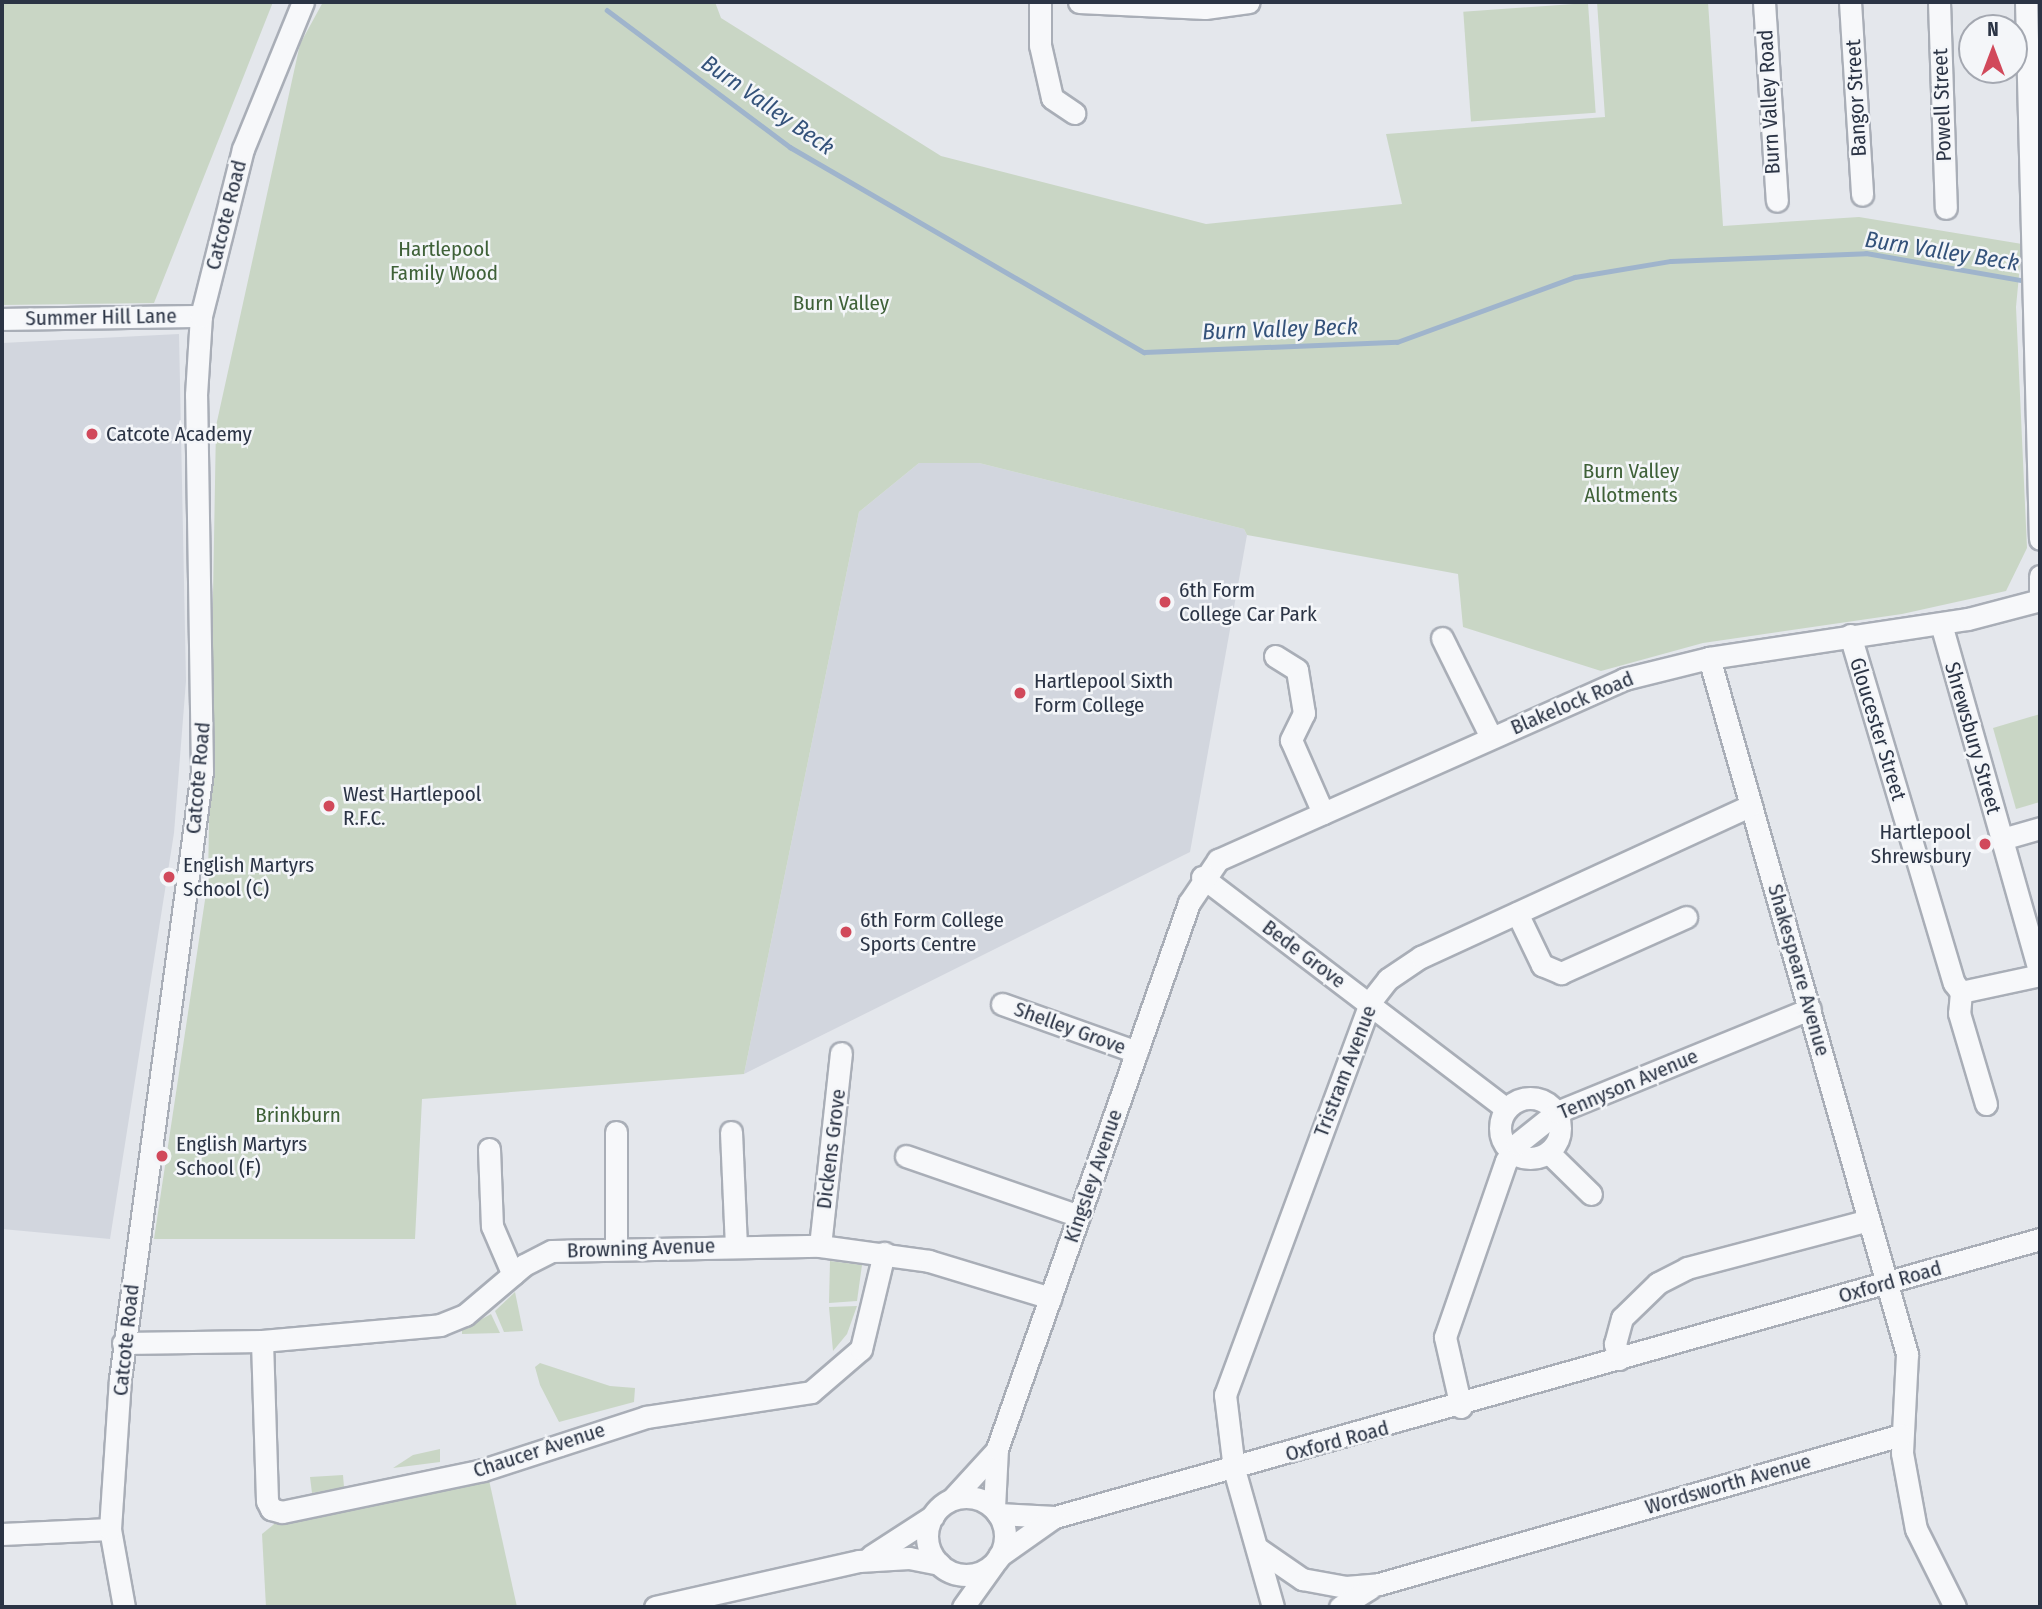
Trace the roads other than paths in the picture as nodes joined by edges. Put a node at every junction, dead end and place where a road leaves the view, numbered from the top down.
1 (303, 2) edge
2 (1040, 2) edge
3 (1079, 2) edge
4 (1249, 2) edge
5 (1764, 2) edge
6 (1850, 2) edge
7 (1939, 2) edge
8 (2026, 2) edge
9 (1125, 5) edge
10 (1074, 113) dead end
11 (1862, 195) dead end
12 (1777, 201) dead end
13 (1946, 208) dead end
14 (201, 316) junction
15 (2, 319) edge
16 (2040, 539) edge
17 (2040, 576) edge
18 (2040, 601) edge
19 (1941, 624) junction
20 (1850, 635) junction
21 (1442, 638) dead end
22 (1275, 656) dead end
23 (1709, 658) junction
24 (1491, 737) junction
25 (1751, 805) junction
26 (1323, 813) junction
27 (2040, 828) edge
28 (2002, 839) junction
29 (1202, 877) junction
30 (1189, 903) joint
31 (1517, 912) junction
32 (1686, 917) dead end
33 (2039, 965) edge
34 (1961, 992) junction
35 (1370, 1002) junction
36 (1002, 1004) dead end
37 (1810, 1009) junction
38 (1137, 1052) junction
39 (841, 1053) dead end
40 (1986, 1104) dead end
41 (1506, 1109) junction
42 (1557, 1112) junction
43 (616, 1132) dead end
44 (731, 1132) dead end
45 (489, 1149) dead end
46 (1511, 1152) junction
47 (1549, 1152) junction
48 (906, 1155) dead end
49 (1591, 1195) dead end
50 (1079, 1216) junction
51 (1869, 1220) junction
52 (2040, 1239) edge
53 (736, 1246) junction
54 (820, 1246) junction
55 (616, 1249) junction
56 (884, 1253) junction
57 (513, 1275) junction
58 (1887, 1283) junction
59 (1051, 1298) junction
60 (262, 1341) junction
61 (123, 1343) junction
62 (1619, 1359) junction
63 (1461, 1407) junction
64 (1901, 1435) junction
65 (997, 1449) junction
66 (1234, 1469) junction
67 (952, 1499) junction
68 (996, 1511) junction
69 (933, 1516) junction
70 (1055, 1517) junction
71 (110, 1529) junction
72 (2, 1534) edge
73 (1256, 1548) junction
74 (996, 1560) junction
75 (859, 1561) junction
76 (942, 1566) junction
77 (1379, 1584) junction
78 (1944, 1604) edge
79 (124, 1607) edge
80 (655, 1607) edge
81 (955, 1607) edge
82 (963, 1607) edge
83 (1273, 1607) edge
84 (1340, 1607) edge

1 - 14 street, Catcote Road
2 - 10 street
3 - 9 street
4 - 9 street
5 - 12 street, Burn Valley Road
6 - 11 street, Bangor Street
7 - 13 street, Powell Street
8 - 16 street
14 - 15 street, Summer Hill Lane
14 - 61 street, Catcote Road
17 - 18 street
18 - 19 street, Blakelock Road
19 - 20 street, Blakelock Road
19 - 28 street, Shrewsbury Street
20 - 23 street, Blakelock Road
20 - 34 street, Gloucester Street
21 - 24 street
22 - 26 street
23 - 24 street, Blakelock Road
23 - 25 street, Shakespeare Avenue
24 - 26 street, Blakelock Road
25 - 31 street, Tristram Avenue
25 - 37 street, Shakespeare Avenue
26 - 29 street, Blakelock Road
27 - 28 street
28 - 33 street, Shrewsbury Street
29 - 30 street, Blakelock Road
29 - 35 street, Bede Grove
30 - 38 street, Kingsley Avenue
31 - 32 street
31 - 35 street, Tristram Avenue
33 - 34 street
34 - 40 street, Gloucester Street
35 - 41 street, Bede Grove
35 - 66 street, Tristram Avenue
36 - 38 street, Shelley Grove
37 - 42 street, Tennyson Avenue
37 - 51 street, Shakespeare Avenue
38 - 50 street, Kingsley Avenue
39 - 54 street, Dickens Grove
41 - 42 street
41 - 46 street
42 - 46 street, Tennyson Avenue
42 - 47 street
43 - 55 street
44 - 53 street
45 - 57 street
46 - 47 street
46 - 63 street, Tennyson Avenue
47 - 49 street
48 - 50 street
50 - 59 street, Kingsley Avenue
51 - 58 street, Shakespeare Avenue
51 - 62 street
52 - 58 street, Oxford Road
53 - 54 street, Browning Avenue
53 - 55 street, Browning Avenue
54 - 56 street, Browning Avenue
55 - 57 street, Browning Avenue
56 - 59 street, Browning Avenue
56 - 60 street, Chaucer Avenue
57 - 60 street, Browning Avenue
58 - 62 street, Oxford Road
58 - 64 street, Shakespeare Avenue
59 - 65 street, Kingsley Avenue
60 - 61 street, Browning Avenue
61 - 71 street, Catcote Road
62 - 63 street, Oxford Road
63 - 66 street, Oxford Road
64 - 77 street, Wordsworth Avenue
64 - 78 street
65 - 67 street, Kingsley Avenue
65 - 68 street, Kingsley Avenue
66 - 70 street, Oxford Road
66 - 73 street
67 - 68 street
67 - 69 street
68 - 70 street, Oxford Road
68 - 74 street
69 - 75 street
69 - 76 street
70 - 74 street, Oxford Road
71 - 72 street
71 - 79 street, Catcote Road
73 - 77 street, Wordsworth Avenue
73 - 83 street
74 - 76 street
74 - 82 street
75 - 76 street
75 - 80 street
76 - 81 street
77 - 84 street, Wordsworth Avenue

